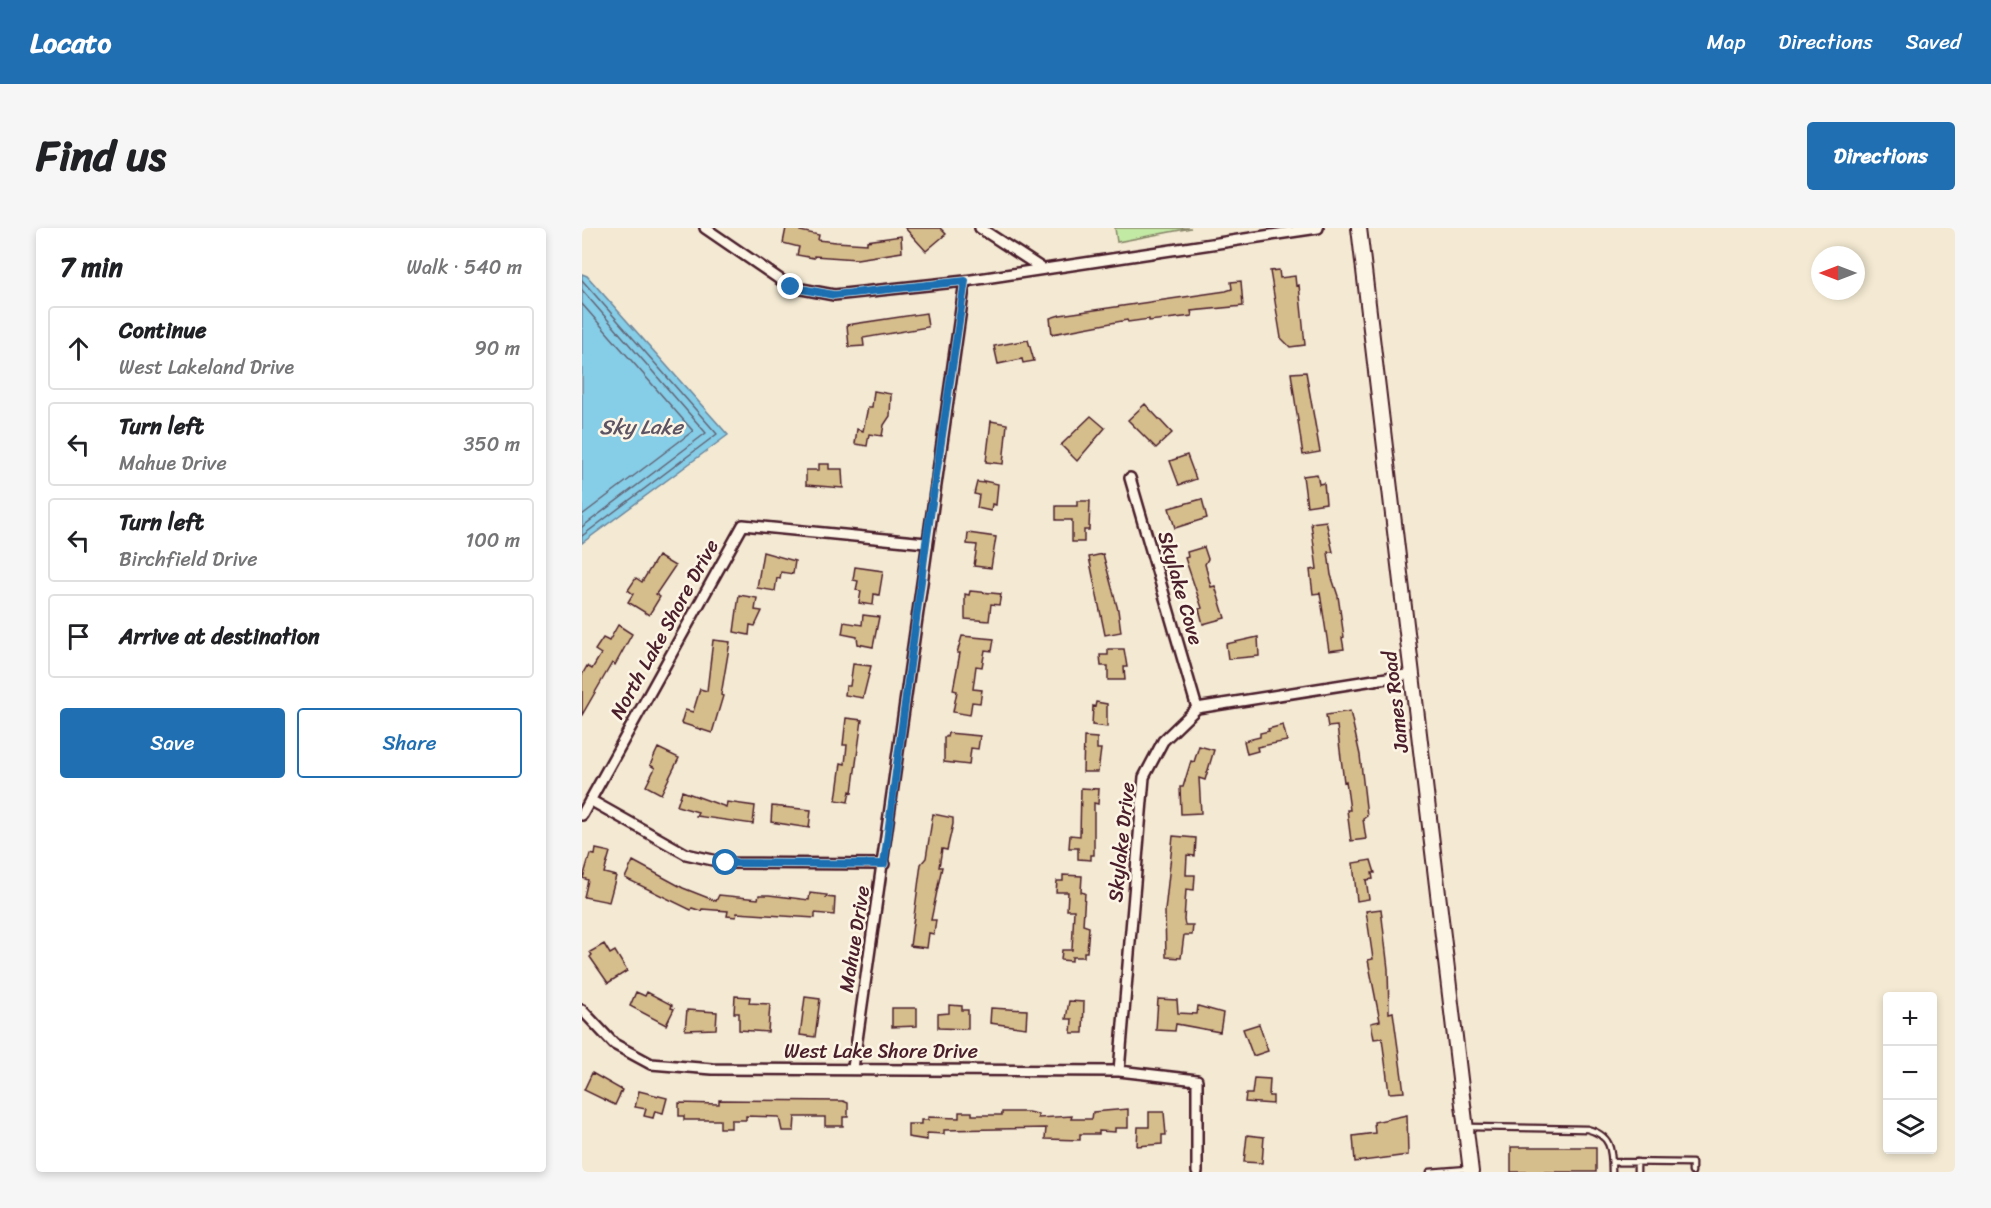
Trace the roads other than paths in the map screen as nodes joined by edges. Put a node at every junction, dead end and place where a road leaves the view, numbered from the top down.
1 (705, 228) edge
2 (980, 228) edge
3 (1318, 228) edge
4 (1359, 228) edge
5 (1043, 269) junction
6 (965, 281) junction
7 (1130, 478) dead end
8 (926, 543) junction
9 (1412, 674) junction
10 (1197, 708) junction
11 (590, 800) junction
12 (582, 814) edge
13 (884, 864) junction
14 (583, 1011) edge
15 (853, 1068) junction
16 (1119, 1071) junction
17 (1465, 1127) junction
18 (1612, 1162) junction
19 (1637, 1162) junction
20 (1470, 1171) edge
21 (1197, 1172) edge
22 (1430, 1172) edge
23 (1612, 1172) edge
24 (1637, 1172) edge
25 (1692, 1172) edge

1 - 6 street
2 - 5 street
3 - 5 street
4 - 9 main road, James Road
5 - 6 street
6 - 8 street, Mahue Drive
7 - 10 street, Skylake Cove
8 - 11 street, North Lake Shore Drive
8 - 13 street, Mahue Drive
9 - 10 street
9 - 17 main road, James Road
10 - 16 street, Skylake Drive
11 - 12 street, North Lake Shore Drive
11 - 13 street
13 - 15 street, Mahue Drive
14 - 15 street, West Lake Shore Drive
15 - 16 street, West Lake Shore Drive
16 - 21 street, West Lake Shore Drive
17 - 18 lane
17 - 20 main road, James Road
18 - 19 lane
18 - 23 lane
19 - 24 lane
19 - 25 lane
20 - 22 lane

